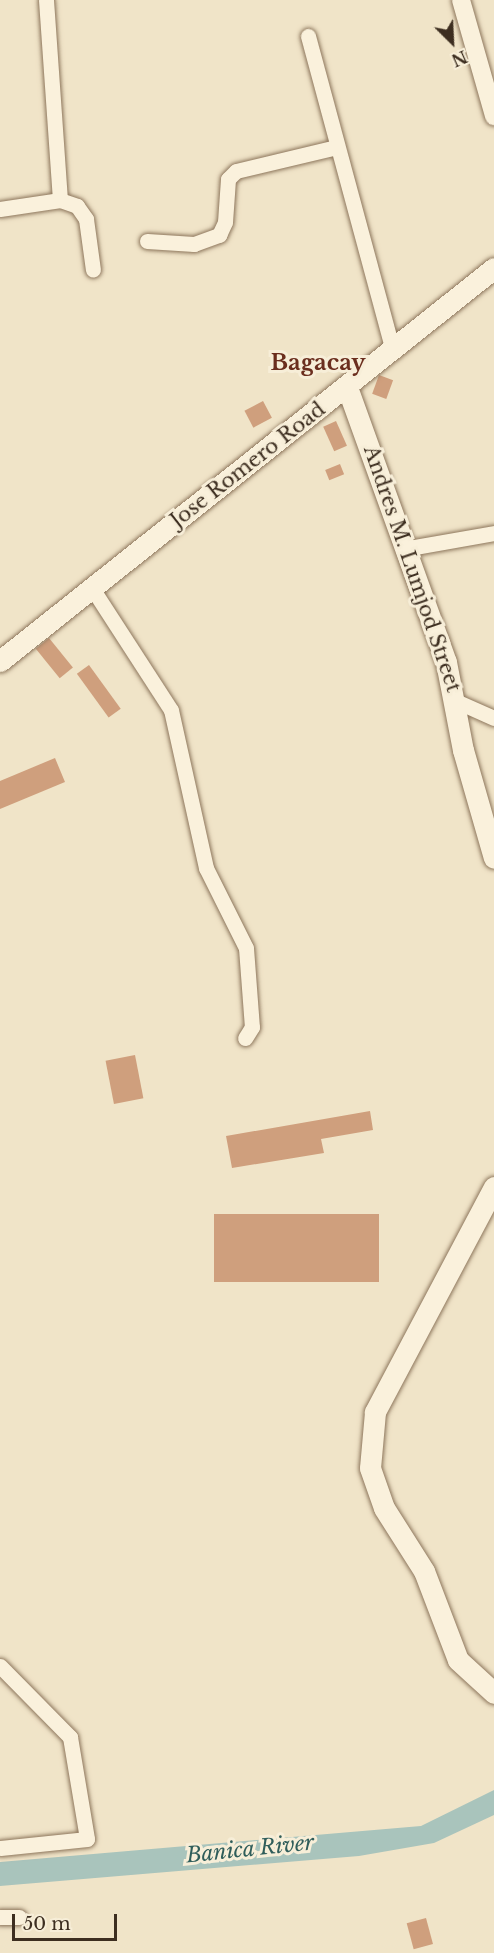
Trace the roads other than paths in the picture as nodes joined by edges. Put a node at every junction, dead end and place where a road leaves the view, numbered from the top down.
1 (46, 0) edge
2 (460, 0) edge
3 (308, 36) dead end
4 (494, 116) edge
5 (337, 147) junction
6 (60, 200) junction
7 (0, 209) edge
8 (147, 241) dead end
9 (494, 268) edge
10 (93, 270) dead end
11 (393, 350) junction
12 (346, 387) junction
13 (494, 533) edge
14 (409, 548) junction
15 (92, 588) junction
16 (0, 661) edge
17 (458, 702) junction
18 (494, 718) edge
19 (494, 858) edge
20 (245, 1038) dead end
21 (494, 1187) edge
22 (0, 1666) edge
23 (494, 1693) edge
24 (0, 1848) edge
25 (0, 1917) edge
26 (19, 1917) dead end

1 - 6 street
2 - 4 street
3 - 5 street
5 - 8 street
5 - 11 street
6 - 7 street
6 - 10 street
9 - 11 main road, Jose Romero Road
11 - 12 main road, Jose Romero Road
12 - 14 main road, Andres M. Lumjod Street
12 - 15 main road, Jose Romero Road
13 - 14 street
14 - 17 main road, Andres M. Lumjod Street
15 - 16 main road, Jose Romero Road
15 - 20 street
17 - 18 street
17 - 19 main road, Andres M. Lumjod Street
21 - 23 main road
22 - 24 street
25 - 26 street

